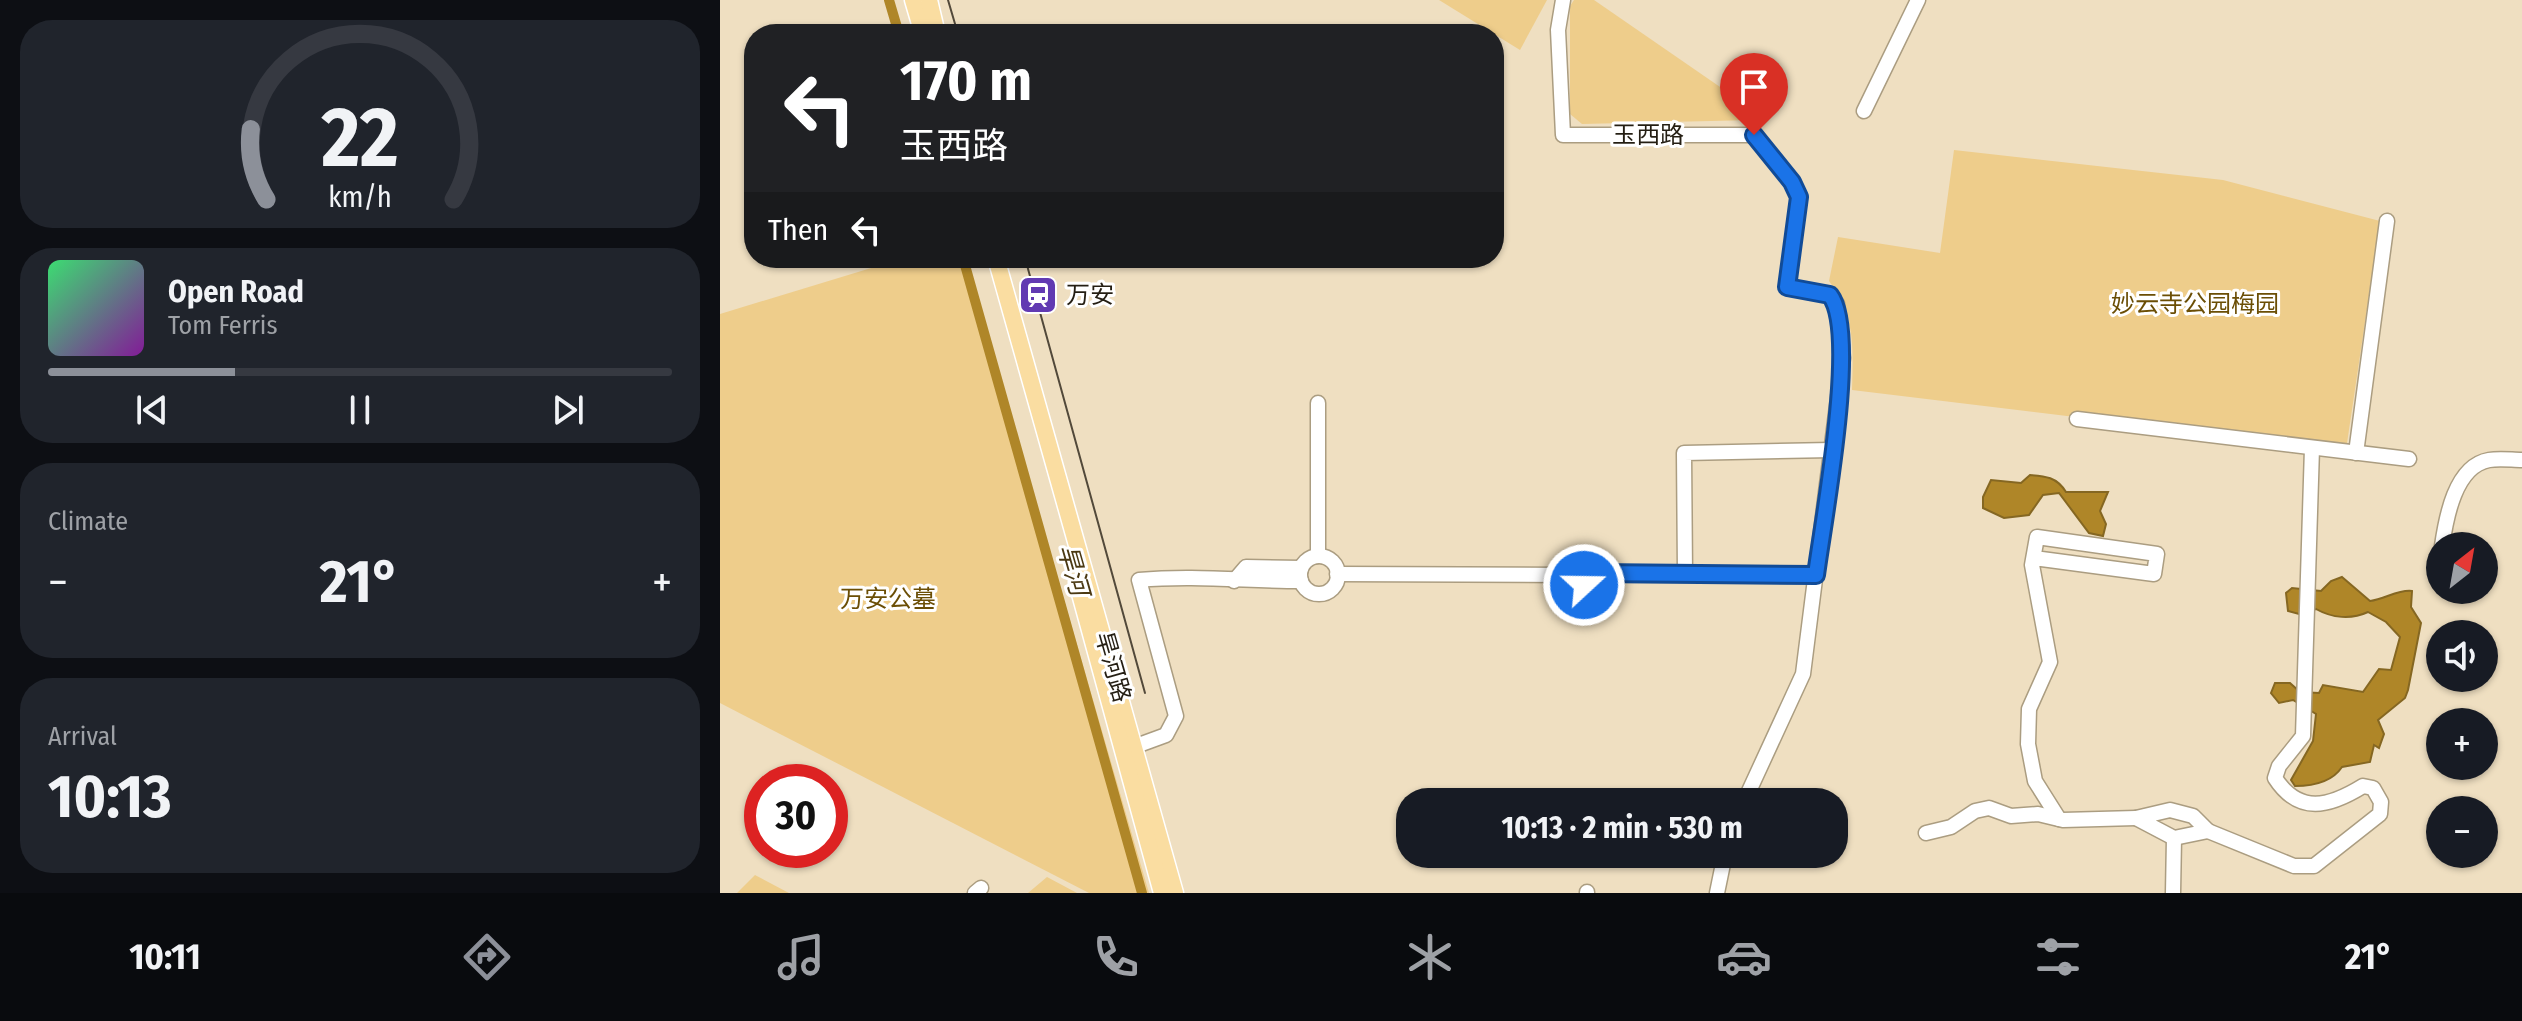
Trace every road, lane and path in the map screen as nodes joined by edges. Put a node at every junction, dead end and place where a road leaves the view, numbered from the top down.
1 (913, 0) edge
2 (929, 0) edge
3 (1563, 0) edge
4 (1918, 0) edge
5 (920, 24) edge
6 (935, 24) edge
7 (1864, 111) dead end
8 (2387, 221) dead end
9 (989, 268) edge
10 (999, 268) edge
11 (1318, 403) dead end
12 (2077, 419) dead end
13 (2312, 448) junction
14 (1832, 450) junction
15 (2356, 453) junction
16 (2409, 459) dead end
17 (2522, 460) edge
18 (2445, 532) edge
19 (1318, 556) junction
20 (2034, 558) junction
21 (1301, 574) junction
22 (1337, 574) junction
23 (1685, 574) junction
24 (1816, 575) junction
25 (1136, 746) junction
26 (1750, 788) edge
27 (2136, 818) junction
28 (2059, 819) junction
29 (2208, 831) junction
30 (1926, 833) dead end
31 (2174, 838) junction
32 (1722, 868) edge
33 (1162, 893) edge
34 (1175, 893) edge
35 (1717, 893) edge
36 (2173, 893) edge

1 - 5 main road
2 - 6 main road
3 - 14 street, 玉西路
4 - 7 street
8 - 15 street
9 - 33 main road, 旱河路
10 - 25 main road, 旱河路
11 - 19 street
12 - 13 street
13 - 15 street
13 - 29 street
14 - 23 street
14 - 24 street, 玉西路
15 - 16 street
17 - 18 street
19 - 21 street
19 - 22 street
20 - 20 street
20 - 28 street
21 - 22 street
21 - 25 street
22 - 23 street
23 - 24 street
24 - 26 street, 玉西路
25 - 34 main road, 旱河路
27 - 28 street
27 - 29 street
27 - 31 street
28 - 30 street
29 - 31 street
31 - 36 street
32 - 35 street

